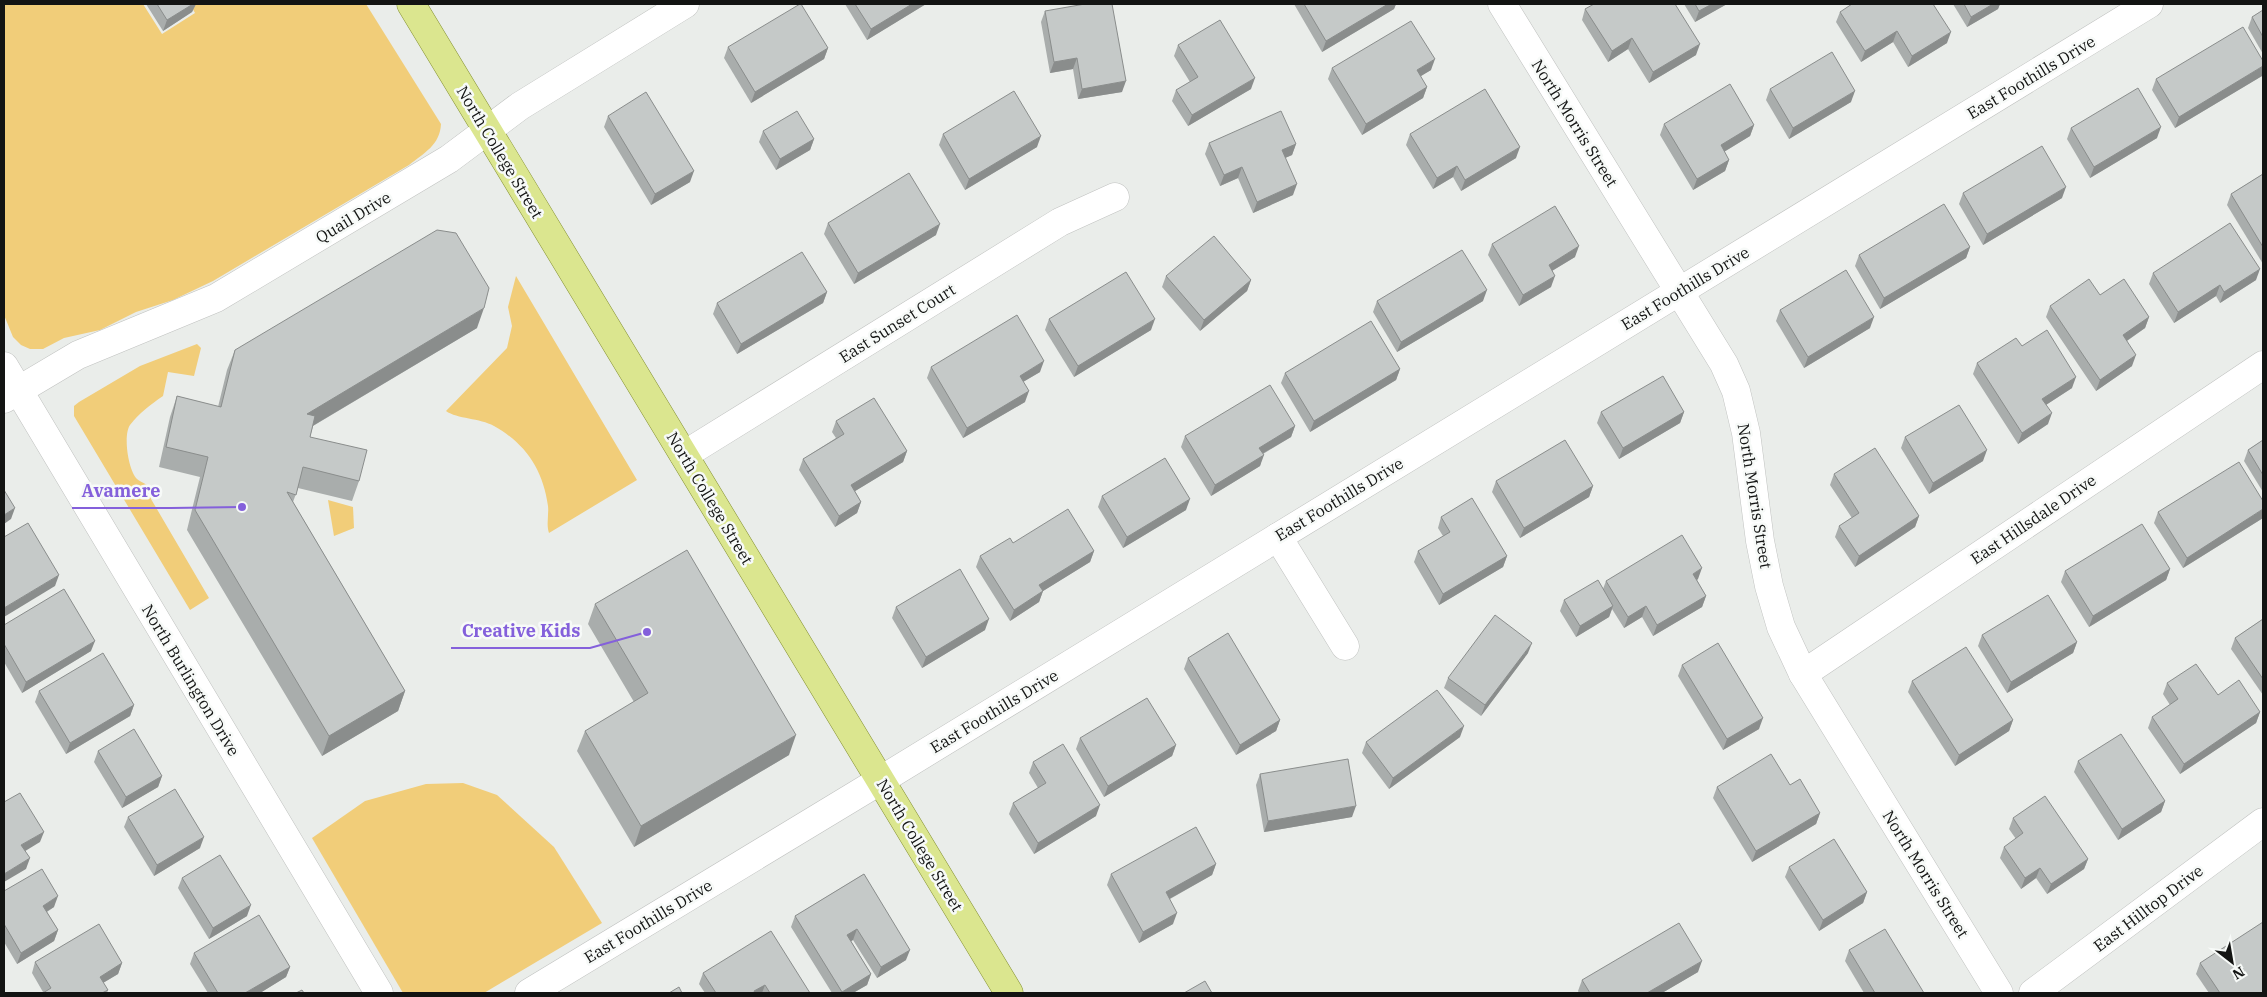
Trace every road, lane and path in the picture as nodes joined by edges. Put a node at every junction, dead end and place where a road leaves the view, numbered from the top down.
1 (411, 4) edge
2 (684, 4) edge
3 (1502, 4) edge
4 (2148, 4) edge
5 (487, 131) junction
6 (1114, 197) dead end
7 (1679, 291) junction
8 (2263, 365) edge
9 (4, 366) edge
10 (10, 395) edge
11 (684, 455) junction
12 (1278, 537) junction
13 (1345, 646) dead end
14 (1803, 674) junction
15 (881, 780) junction
16 (2263, 822) edge
17 (379, 993) edge
18 (529, 993) edge
19 (1009, 993) edge
20 (1999, 993) edge
21 (2033, 993) edge

1 - 5 main road, North College Street
2 - 5 street, Quail Drive
3 - 7 street, North Morris Street
4 - 7 street, East Foothills Drive
5 - 10 street, Quail Drive
5 - 11 main road, North College Street
6 - 11 street, East Sunset Court
7 - 12 street, East Foothills Drive
7 - 14 street, North Morris Street
8 - 14 street, East Hillsdale Drive
9 - 10 street, North Burlington Drive
10 - 17 street, North Burlington Drive
11 - 15 main road, North College Street
12 - 13 street
12 - 15 street, East Foothills Drive
14 - 20 street, North Morris Street
15 - 18 street, East Foothills Drive
15 - 19 main road, North College Street
16 - 21 street, East Hilltop Drive

